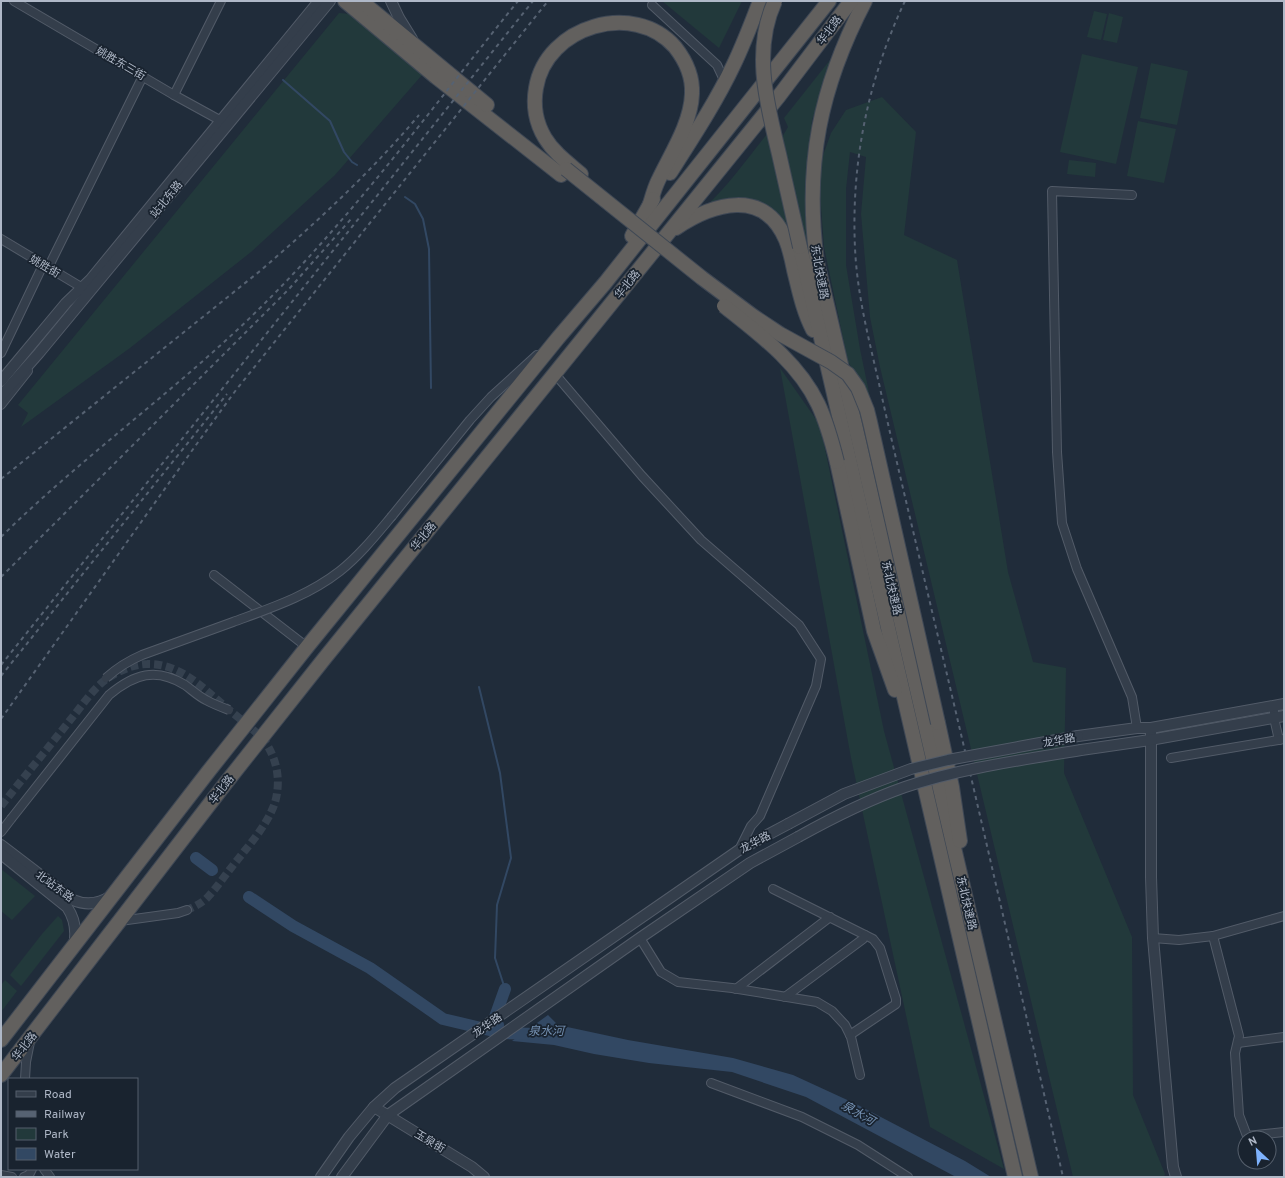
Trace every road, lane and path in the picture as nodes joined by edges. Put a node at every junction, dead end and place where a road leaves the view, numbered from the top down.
1 (14, 1) edge
2 (221, 1) edge
3 (319, 1) edge
4 (330, 1) edge
5 (346, 1) edge
6 (361, 1) edge
7 (391, 1) edge
8 (760, 1) edge
9 (775, 1) edge
10 (829, 1) edge
11 (851, 1) edge
12 (865, 1) edge
13 (652, 5) dead end
14 (425, 54) junction
15 (143, 76) junction
16 (725, 82) junction
17 (174, 95) junction
18 (224, 122) junction
19 (565, 169) junction
20 (1132, 195) dead end
21 (648, 207) junction
22 (1, 239) edge
23 (662, 240) junction
24 (46, 266) junction
25 (605, 284) junction
26 (86, 290) junction
27 (558, 338) junction
28 (1, 353) edge
29 (39, 353) junction
30 (825, 357) junction
31 (555, 374) junction
32 (1, 381) edge
33 (1, 396) edge
34 (1, 405) edge
35 (214, 575) dead end
36 (307, 647) junction
37 (106, 678) dead end
38 (1279, 705) edge
39 (229, 710) dead end
40 (1279, 717) edge
41 (1137, 728) junction
42 (1151, 728) junction
43 (913, 738) junction
44 (1282, 739) edge
45 (1150, 740) junction
46 (1171, 758) dead end
47 (1, 832) edge
48 (1, 845) edge
49 (739, 850) junction
50 (1, 854) edge
51 (773, 889) dead end
52 (114, 893) junction
53 (965, 896) junction
54 (187, 910) tunnel mouth
55 (1284, 916) edge
56 (830, 917) junction
57 (120, 921) junction
58 (865, 935) junction
59 (1213, 936) junction
60 (640, 938) junction
61 (1153, 938) junction
62 (73, 947) junction
63 (736, 989) junction
64 (785, 997) junction
65 (33, 1034) junction
66 (850, 1035) junction
67 (1284, 1037) edge
68 (1, 1040) edge
69 (1238, 1043) junction
70 (1, 1075) edge
71 (860, 1075) dead end
72 (25, 1078) edge
73 (711, 1083) dead end
74 (374, 1107) junction
75 (388, 1115) junction
76 (1284, 1132) edge
77 (32, 1170) edge
78 (1, 1175) edge
79 (12, 1177) edge
80 (24, 1177) edge
81 (321, 1177) edge
82 (342, 1177) edge
83 (484, 1177) edge
84 (908, 1177) edge
85 (1015, 1177) edge
86 (1031, 1177) edge
87 (1176, 1177) edge

1 - 15 street, 姚胜东三街
2 - 17 street
3 - 18 street, 站北东路
4 - 18 street, 站北东路
5 - 19 highway
6 - 14 highway
7 - 14 street
8 - 16 highway
9 - 30 highway, 东北快速路, bridge
10 - 25 highway, 华北路
11 - 23 highway, 华北路
12 - 53 highway, 东北快速路
13 - 16 street
14 - 19 highway
15 - 17 street, 姚胜东三街
15 - 24 street
16 - 21 highway
17 - 18 street, 姚胜东三街
18 - 26 street, 站北东路
19 - 21 highway
19 - 43 highway, bridge
19 - 53 highway, bridge
20 - 41 street
21 - 25 highway
22 - 24 street, 姚胜街
23 - 30 highway
23 - 31 highway, 华北路
24 - 26 street, 姚胜街
24 - 28 street
25 - 27 highway, 华北路
26 - 29 street, 站北东路
26 - 32 street, 站北东路
27 - 36 highway, 华北路
27 - 37 street, bridge
29 - 33 street, 站北东路
29 - 34 street
30 - 43 highway, 东北快速路
31 - 49 street
31 - 57 highway, 华北路
35 - 36 street
36 - 52 highway, 华北路
38 - 40 street
38 - 42 street, 龙华路
39 - 47 street, bridge
40 - 44 street
40 - 45 street, 龙华路
41 - 42 street, 龙华路
41 - 49 street, 龙华路, bridge
42 - 45 street
43 - 85 highway, 东北快速路
44 - 46 street
45 - 60 street, 龙华路, bridge
45 - 61 street
48 - 52 street, 北站东路
49 - 74 street, 龙华路
50 - 62 street, 北站东路
51 - 56 street
52 - 62 highway, 华北路
53 - 86 highway, 东北快速路
54 - 57 street
55 - 59 street
56 - 58 street
56 - 63 street
57 - 65 highway, 华北路
58 - 64 street
58 - 66 street
59 - 61 street
59 - 69 street
60 - 63 street
60 - 75 street, 龙华路
61 - 87 street
62 - 68 highway, 华北路
63 - 64 street
64 - 66 street
65 - 70 highway, 华北路
65 - 72 street
66 - 71 street
67 - 69 street
69 - 76 street
73 - 84 street
74 - 75 street, 玉泉街
74 - 81 street, 龙华路
75 - 82 street, 龙华路
75 - 83 street, 玉泉街
77 - 80 street
78 - 79 street

